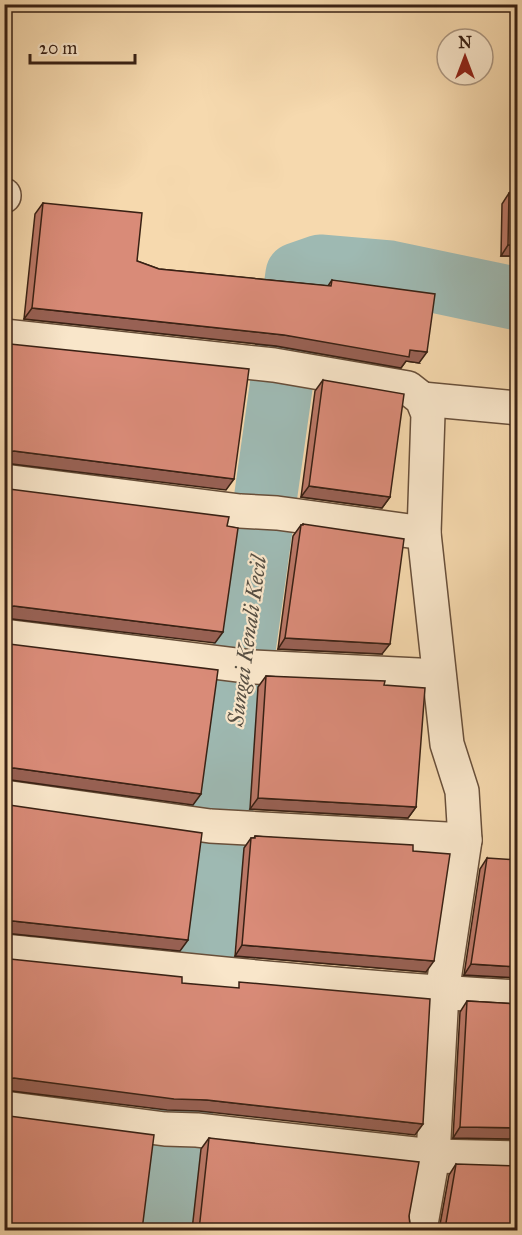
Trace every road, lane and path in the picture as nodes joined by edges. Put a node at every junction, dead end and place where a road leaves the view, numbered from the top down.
1 (4, 336) edge
2 (422, 399) junction
3 (518, 408) edge
4 (4, 481) edge
5 (424, 533) junction
6 (4, 636) edge
7 (439, 676) junction
8 (4, 797) edge
9 (465, 840) junction
10 (4, 951) edge
11 (442, 993) junction
12 (518, 997) edge
13 (4, 1108) edge
14 (433, 1156) junction
15 (518, 1158) edge
16 (420, 1230) edge

1 - 2 street
2 - 3 street
2 - 5 street
4 - 5 street
5 - 7 street
6 - 7 street
7 - 9 street
8 - 9 street
9 - 11 street
10 - 11 street
11 - 12 street
11 - 14 street
13 - 14 street
14 - 15 street
14 - 16 street

